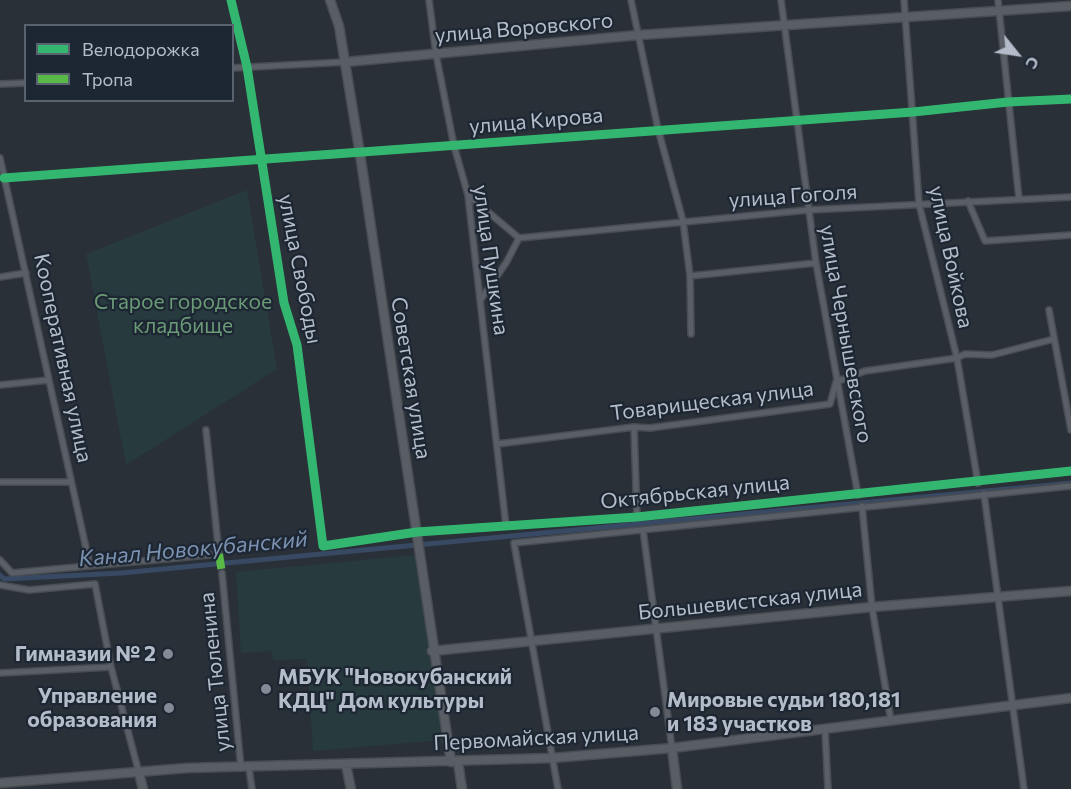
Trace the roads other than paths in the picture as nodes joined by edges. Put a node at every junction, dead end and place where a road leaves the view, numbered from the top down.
1 (231, 0) edge
2 (330, 0) edge
3 (429, 0) edge
4 (631, 0) edge
5 (781, 0) edge
6 (904, 0) edge
7 (998, 0) edge
8 (1071, 6) edge
9 (999, 12) junction
10 (906, 17) junction
11 (786, 27) junction
12 (639, 35) junction
13 (436, 54) junction
14 (345, 62) junction
15 (247, 67) junction
16 (234, 68) edge
17 (24, 82) edge
18 (0, 84) edge
19 (1071, 99) edge
20 (1008, 102) junction
21 (914, 112) junction
22 (799, 119) junction
23 (658, 129) junction
24 (454, 146) junction
25 (360, 154) junction
26 (0, 158) edge
27 (262, 161) junction
28 (4, 178) junction
29 (468, 195) junction
30 (1071, 197) edge
31 (1019, 199) junction
32 (968, 201) junction
33 (919, 204) junction
34 (808, 210) junction
35 (683, 221) junction
36 (1071, 235) edge
37 (519, 237) junction
38 (816, 263) junction
39 (26, 273) junction
40 (690, 276) junction
41 (0, 277) edge
42 (482, 299) junction
43 (1049, 310) dead end
44 (691, 334) dead end
45 (1054, 339) junction
46 (957, 358) junction
47 (49, 380) junction
48 (836, 382) junction
49 (0, 385) edge
50 (634, 427) junction
51 (206, 430) dead end
52 (1071, 430) edge
53 (497, 444) junction
54 (1071, 471) edge
55 (0, 482) edge
56 (71, 482) junction
57 (978, 483) junction
58 (1071, 486) edge
59 (984, 494) junction
60 (858, 495) junction
61 (862, 506) junction
62 (637, 517) junction
63 (506, 526) junction
64 (643, 530) junction
65 (417, 532) junction
66 (322, 546) joint
67 (0, 560) edge
68 (90, 566) junction
69 (222, 573) dead end
70 (0, 585) edge
71 (1071, 591) edge
72 (997, 599) junction
73 (872, 607) junction
74 (655, 630) junction
75 (532, 639) junction
76 (432, 651) junction
77 (111, 667) junction
78 (0, 673) edge
79 (1071, 698) edge
80 (1012, 706) junction
81 (891, 721) junction
82 (825, 729) junction
83 (672, 748) junction
84 (552, 758) junction
85 (454, 762) junction
86 (346, 765) junction
87 (245, 768) junction
88 (139, 773) junction
89 (0, 783) edge
90 (143, 789) edge
91 (252, 789) edge
92 (351, 789) edge
93 (462, 789) edge
94 (558, 789) edge
95 (677, 789) edge
96 (828, 789) edge
97 (1024, 789) edge

1 - 15 street, улица Свободы
2 - 14 main road, Советская улица
3 - 13 street, улица Пушкина
4 - 12 street
5 - 11 street, улица Чернышевского
6 - 10 street, улица Войкова
7 - 9 street
8 - 9 main road, улица Воровского
9 - 10 main road, улица Воровского
9 - 20 street
10 - 11 main road, улица Воровского
10 - 21 street, улица Войкова
11 - 12 main road, улица Воровского
11 - 22 street, улица Чернышевского
12 - 13 main road, улица Воровского
12 - 23 street
13 - 14 main road, улица Воровского
13 - 24 street, улица Пушкина
14 - 15 street, улица Воровского
14 - 25 main road, Советская улица
15 - 16 street, улица Воровского
15 - 27 street, улица Свободы
17 - 18 street
19 - 20 street, улица Кирова
20 - 21 street, улица Кирова
20 - 31 street
21 - 22 street, улица Кирова
21 - 33 street, улица Войкова
22 - 23 street, улица Кирова
22 - 34 street, улица Чернышевского
23 - 24 street, улица Кирова
23 - 35 street
24 - 25 street, улица Кирова
24 - 29 street, улица Пушкина
25 - 27 street, улица Кирова
25 - 65 main road, Советская улица
26 - 28 street, Кооперативная улица
27 - 28 street, улица Кирова
27 - 66 street, улица Свободы
28 - 39 street, Кооперативная улица
29 - 37 street
29 - 42 street, улица Пушкина
30 - 31 street, улица Гоголя
31 - 32 street, улица Гоголя
32 - 33 street, улица Гоголя
32 - 36 street
33 - 34 street, улица Гоголя
33 - 46 street, улица Войкова
34 - 35 street, улица Гоголя
34 - 38 street, улица Чернышевского
35 - 37 street, улица Гоголя
35 - 40 street
37 - 42 street
38 - 40 street
38 - 48 street, улица Чернышевского
39 - 41 street
39 - 47 street, Кооперативная улица
40 - 44 street
42 - 53 street, улица Пушкина
43 - 45 street
45 - 46 street, Товарищеская улица
45 - 52 street
46 - 48 street, Товарищеская улица
46 - 57 street, улица Войкова
47 - 49 street
47 - 56 street, Кооперативная улица
48 - 50 street, Товарищеская улица
48 - 60 street, улица Чернышевского
50 - 53 street, Товарищеская улица
50 - 62 street
51 - 68 street
53 - 63 street, улица Пушкина
54 - 57 street, Октябрьская улица
55 - 56 street
56 - 68 street, Кооперативная улица
57 - 60 street, Октябрьская улица
58 - 59 street, Октябрьская улица
59 - 61 street, Октябрьская улица
59 - 72 street
60 - 62 street, Октябрьская улица
61 - 64 street, Октябрьская улица
61 - 73 street
62 - 63 street, Октябрьская улица
63 - 65 street, Октябрьская улица
64 - 74 street
64 - 75 street, Октябрьская улица
65 - 66 street, Октябрьская улица
65 - 76 main road, Советская улица
67 - 68 street
69 - 87 street, улица Тюленина
70 - 77 street
71 - 72 main road, Большевистская улица
72 - 73 main road, Большевистская улица
72 - 80 street
73 - 74 main road, Большевистская улица
73 - 81 street
74 - 75 main road, Большевистская улица
74 - 83 street
75 - 76 main road, Большевистская улица
75 - 84 street
76 - 85 main road, Советская улица
77 - 78 street
77 - 88 street
79 - 80 main road, Первомайская улица
80 - 81 main road, Первомайская улица
80 - 97 street
81 - 82 main road, Первомайская улица
82 - 83 main road, Первомайская улица
82 - 96 street
83 - 84 main road, Первомайская улица
83 - 95 main road
84 - 85 main road, Первомайская улица
84 - 94 street
85 - 86 main road, Первомайская улица
85 - 93 main road, Советская улица
86 - 87 main road, Первомайская улица
86 - 92 main road
87 - 88 main road, Первомайская улица
87 - 91 street, улица Тюленина
88 - 89 main road, Первомайская улица
88 - 90 main road

